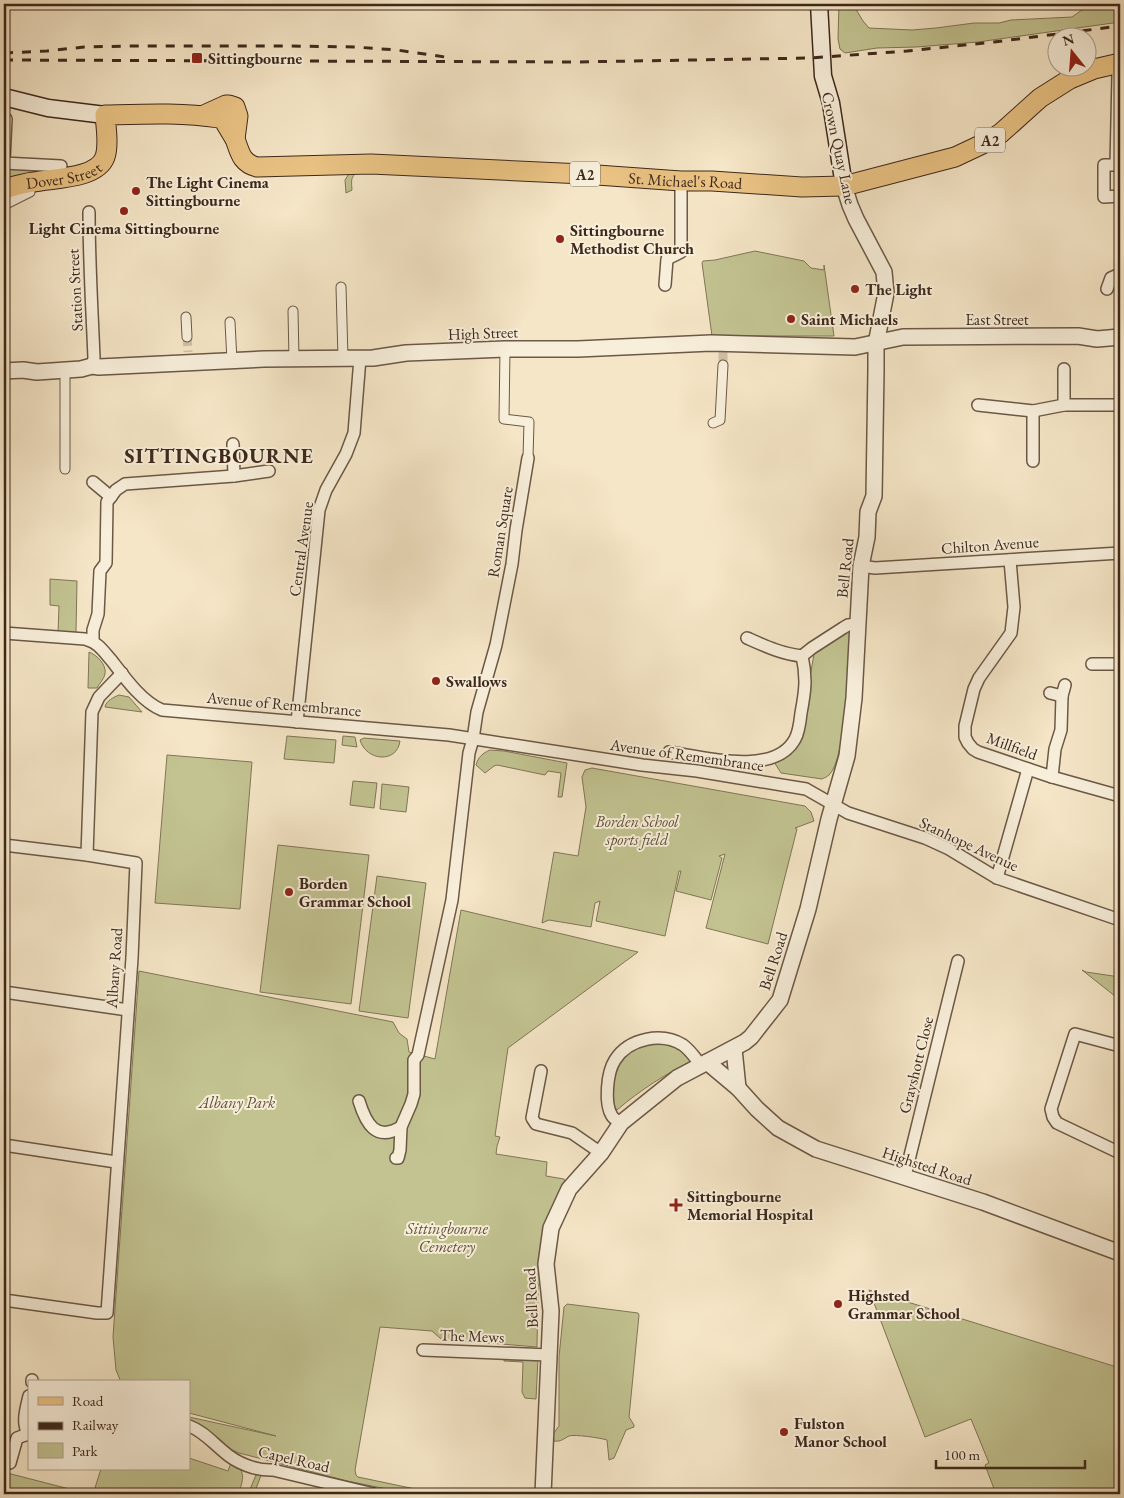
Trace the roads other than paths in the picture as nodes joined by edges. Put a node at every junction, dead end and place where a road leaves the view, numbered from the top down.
1 (820, 4) edge
2 (1119, 63) edge
3 (4, 97) edge
4 (137, 114) junction
5 (105, 115) junction
6 (6, 119) dead end
7 (106, 136) junction
8 (4, 162) edge
9 (1118, 165) edge
10 (62, 166) dead end
11 (682, 181) junction
12 (844, 186) junction
13 (4, 189) edge
14 (30, 192) dead end
15 (1120, 196) edge
16 (4, 207) edge
17 (89, 212) dead end
18 (1120, 274) edge
19 (665, 286) dead end
20 (341, 287) dead end
21 (1107, 289) dead end
22 (293, 311) dead end
23 (186, 317) dead end
24 (230, 322) dead end
25 (187, 337) tunnel mouth
26 (1120, 337) edge
27 (876, 344) junction
28 (505, 349) junction
29 (344, 358) junction
30 (360, 358) junction
31 (294, 359) junction
32 (232, 361) junction
33 (723, 364) tunnel mouth
34 (92, 366) junction
35 (1064, 369) dead end
36 (65, 370) junction
37 (4, 371) edge
38 (1120, 404) edge
39 (978, 405) dead end
40 (1064, 405) junction
41 (1033, 410) junction
42 (713, 423) dead end
43 (233, 444) dead end
44 (528, 458) joint
45 (1034, 461) dead end
46 (65, 469) dead end
47 (269, 471) dead end
48 (234, 476) junction
49 (93, 482) dead end
50 (111, 496) junction
51 (1120, 553) edge
52 (1010, 560) junction
53 (861, 566) junction
54 (857, 624) junction
55 (4, 633) edge
56 (746, 638) dead end
57 (93, 642) junction
58 (802, 656) junction
59 (1092, 664) dead end
60 (1120, 664) edge
61 (122, 673) junction
62 (1050, 694) dead end
63 (298, 722) junction
64 (473, 739) junction
65 (669, 752) dead end
66 (1028, 769) junction
67 (1052, 777) junction
68 (1120, 796) edge
69 (833, 805) junction
70 (4, 845) edge
71 (87, 855) junction
72 (997, 878) junction
73 (1120, 920) edge
74 (958, 961) dead end
75 (4, 992) edge
76 (128, 1010) junction
77 (1120, 1046) edge
78 (734, 1049) junction
79 (704, 1064) junction
80 (541, 1071) dead end
81 (738, 1088) junction
82 (359, 1101) dead end
83 (621, 1123) junction
84 (401, 1127) junction
85 (4, 1145) edge
86 (601, 1153) junction
87 (1120, 1153) edge
88 (396, 1158) dead end
89 (116, 1162) junction
90 (905, 1176) junction
91 (1120, 1253) edge
92 (4, 1300) edge
93 (423, 1350) dead end
94 (549, 1355) junction
95 (28, 1400) edge
96 (190, 1427) edge
97 (28, 1434) edge
98 (10, 1463) dead end
99 (374, 1494) edge
100 (543, 1494) edge

1 - 12 main road, Crown Quay Lane
2 - 9 street
2 - 12 main road, St. Michael's Road / A2
3 - 5 main road
4 - 5 main road, St. Michael's Road / A2
4 - 7 main road
4 - 11 main road, St. Michael's Road / A2
5 - 7 main road, Dover Street
6 - 8 street
7 - 13 main road, Dover Street
8 - 10 street
9 - 15 street
11 - 12 main road, St. Michael's Road / A2
11 - 19 street
12 - 27 street, Crown Quay Lane
14 - 16 street
17 - 34 street, Station Street
18 - 21 street
20 - 29 street
22 - 31 street
23 - 25 street
24 - 32 street
26 - 27 street, East Street
27 - 28 street, High Street
27 - 53 street, Bell Road
28 - 30 street, High Street
28 - 44 street, Roman Square
29 - 30 street, High Street
29 - 31 street, High Street
30 - 63 street, Central Avenue
31 - 32 street, High Street
32 - 34 street, High Street
33 - 42 street
34 - 36 street, High Street
35 - 40 street
36 - 37 street, High Street
36 - 46 street
38 - 40 street
39 - 41 street
40 - 41 street
41 - 45 street
43 - 48 street
44 - 64 street, Roman Square
47 - 48 street
48 - 50 street
49 - 50 street
50 - 57 street
51 - 52 street, Chilton Avenue
52 - 53 street, Chilton Avenue
52 - 66 street, Millfield
53 - 54 street, Bell Road
54 - 58 street
54 - 69 street, Bell Road
55 - 57 street
56 - 58 street
57 - 61 street, Avenue of Remembrance
58 - 65 street
59 - 60 street
61 - 63 street, Avenue of Remembrance
61 - 71 street
62 - 67 street
63 - 64 street, Avenue of Remembrance
64 - 69 street, Avenue of Remembrance
64 - 84 street
66 - 67 street, Millfield
66 - 72 street
67 - 68 street, Millfield
69 - 72 street, Stanhope Avenue
69 - 78 street, Bell Road
70 - 71 street
71 - 76 street, Albany Road
72 - 73 street, Stanhope Avenue
74 - 90 street, Grayshott Close
75 - 76 street
76 - 89 street, Albany Road
77 - 87 street
78 - 79 street, Bell Road
78 - 81 street
79 - 81 street, Highsted Road
79 - 83 street, Bell Road
79 - 83 street
80 - 86 street
81 - 90 street, Highsted Road
82 - 84 street
83 - 86 street, Bell Road
84 - 88 street
85 - 89 street
86 - 94 street, Bell Road
89 - 92 street, Albany Road
90 - 91 street, Highsted Road
93 - 94 street, The Mews
94 - 100 street, Bell Road
95 - 97 street
96 - 99 street, Capel Road
97 - 98 street

